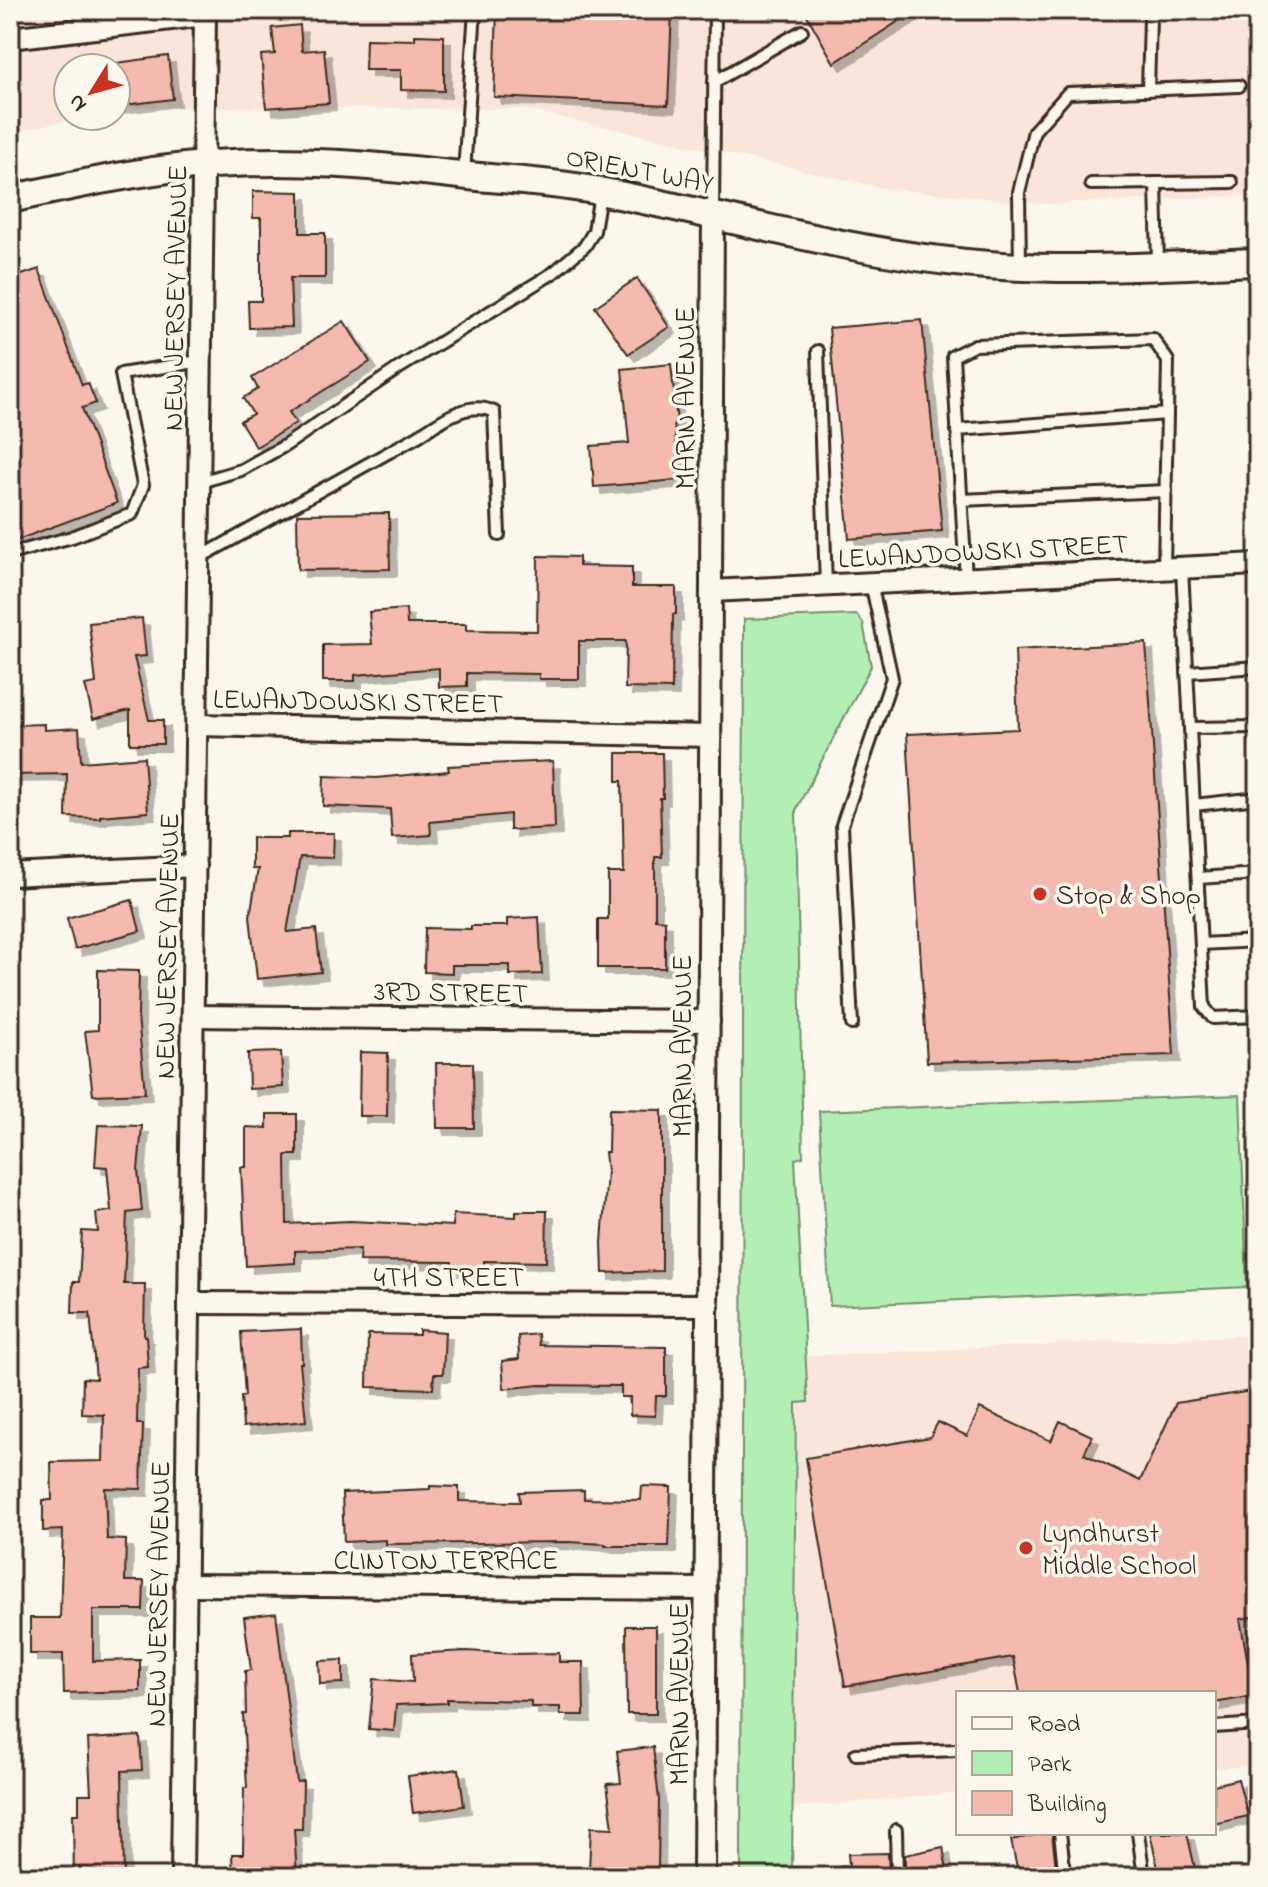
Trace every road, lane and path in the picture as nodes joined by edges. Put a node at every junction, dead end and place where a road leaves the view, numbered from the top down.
1 (475, 10) edge
2 (715, 10) edge
3 (1154, 10) edge
4 (802, 31) dead end
5 (10, 38) edge
6 (714, 82) junction
7 (1239, 86) dead end
8 (1148, 90) junction
9 (204, 165) junction
10 (464, 175) junction
11 (1232, 182) dead end
12 (1156, 183) junction
13 (1091, 184) dead end
14 (600, 192) junction
15 (10, 199) edge
16 (713, 214) junction
17 (1258, 262) edge
18 (1020, 266) junction
19 (1158, 266) junction
20 (818, 351) dead end
21 (201, 361) junction
22 (1167, 414) junction
23 (957, 430) junction
24 (200, 482) junction
25 (1166, 491) junction
26 (961, 500) junction
27 (499, 535) dead end
28 (10, 554) edge
29 (199, 558) junction
30 (1258, 564) edge
31 (1173, 568) junction
32 (966, 579) junction
33 (871, 583) junction
34 (826, 586) junction
35 (711, 591) junction
36 (1258, 667) edge
37 (1187, 672) junction
38 (197, 725) junction
39 (1258, 727) edge
40 (1190, 728) junction
41 (710, 736) junction
42 (1258, 798) edge
43 (1194, 805) junction
44 (195, 866) junction
45 (1258, 874) edge
46 (10, 875) edge
47 (1198, 878) junction
48 (1258, 941) edge
49 (1201, 944) junction
50 (193, 1016) junction
51 (1258, 1016) edge
52 (709, 1021) junction
53 (852, 1024) dead end
54 (189, 1303) junction
55 (708, 1305) junction
56 (185, 1585) junction
57 (706, 1589) junction
58 (1258, 1724) edge
59 (1216, 1727) edge
60 (956, 1750) edge
61 (856, 1754) dead end
62 (896, 1830) dead end
63 (1060, 1835) edge
64 (1138, 1835) edge
65 (182, 1877) edge
66 (704, 1877) edge
67 (897, 1877) edge
68 (1065, 1877) edge
69 (1144, 1877) edge

1 - 10 lane
2 - 6 lane
3 - 8 lane
4 - 6 lane
5 - 9 street, NEW JERSEY AVENUE
6 - 16 lane
7 - 8 lane
8 - 18 lane
9 - 10 street, ORIENT WAY
9 - 15 street, ORIENT WAY
9 - 21 street, NEW JERSEY AVENUE
10 - 14 street, ORIENT WAY
11 - 12 lane
12 - 13 lane
12 - 19 lane
14 - 16 street, ORIENT WAY
14 - 24 lane
16 - 18 street, ORIENT WAY
16 - 35 street, MARIN AVENUE
17 - 19 street, ORIENT WAY
18 - 19 street, ORIENT WAY
20 - 34 lane
21 - 24 street, NEW JERSEY AVENUE
21 - 28 lane
22 - 23 lane
22 - 23 lane
22 - 25 lane
23 - 26 lane
24 - 29 street, NEW JERSEY AVENUE
25 - 26 lane
25 - 31 lane
26 - 32 lane
27 - 29 lane
29 - 38 street, NEW JERSEY AVENUE
30 - 31 street, LEWANDOWSKI STREET
31 - 32 street, LEWANDOWSKI STREET
31 - 37 lane
32 - 33 street, LEWANDOWSKI STREET
33 - 34 street, LEWANDOWSKI STREET
33 - 53 lane
34 - 35 street, LEWANDOWSKI STREET
35 - 41 street, MARIN AVENUE
36 - 37 lane
37 - 40 lane
38 - 41 street, LEWANDOWSKI STREET
38 - 44 street, NEW JERSEY AVENUE
39 - 40 lane
40 - 43 lane
41 - 52 street, MARIN AVENUE
42 - 43 lane
43 - 47 lane
44 - 46 street
44 - 50 street, NEW JERSEY AVENUE
45 - 47 lane
47 - 49 lane
48 - 49 lane
49 - 51 lane
50 - 52 street, 3RD STREET
50 - 54 street, NEW JERSEY AVENUE
52 - 55 street, MARIN AVENUE
54 - 55 street, 4TH STREET
54 - 56 street, NEW JERSEY AVENUE
55 - 57 street, MARIN AVENUE
56 - 57 street, CLINTON TERRACE
56 - 65 street, NEW JERSEY AVENUE
57 - 66 street, MARIN AVENUE
58 - 59 lane
60 - 61 lane
62 - 67 lane
63 - 68 lane
64 - 69 lane

